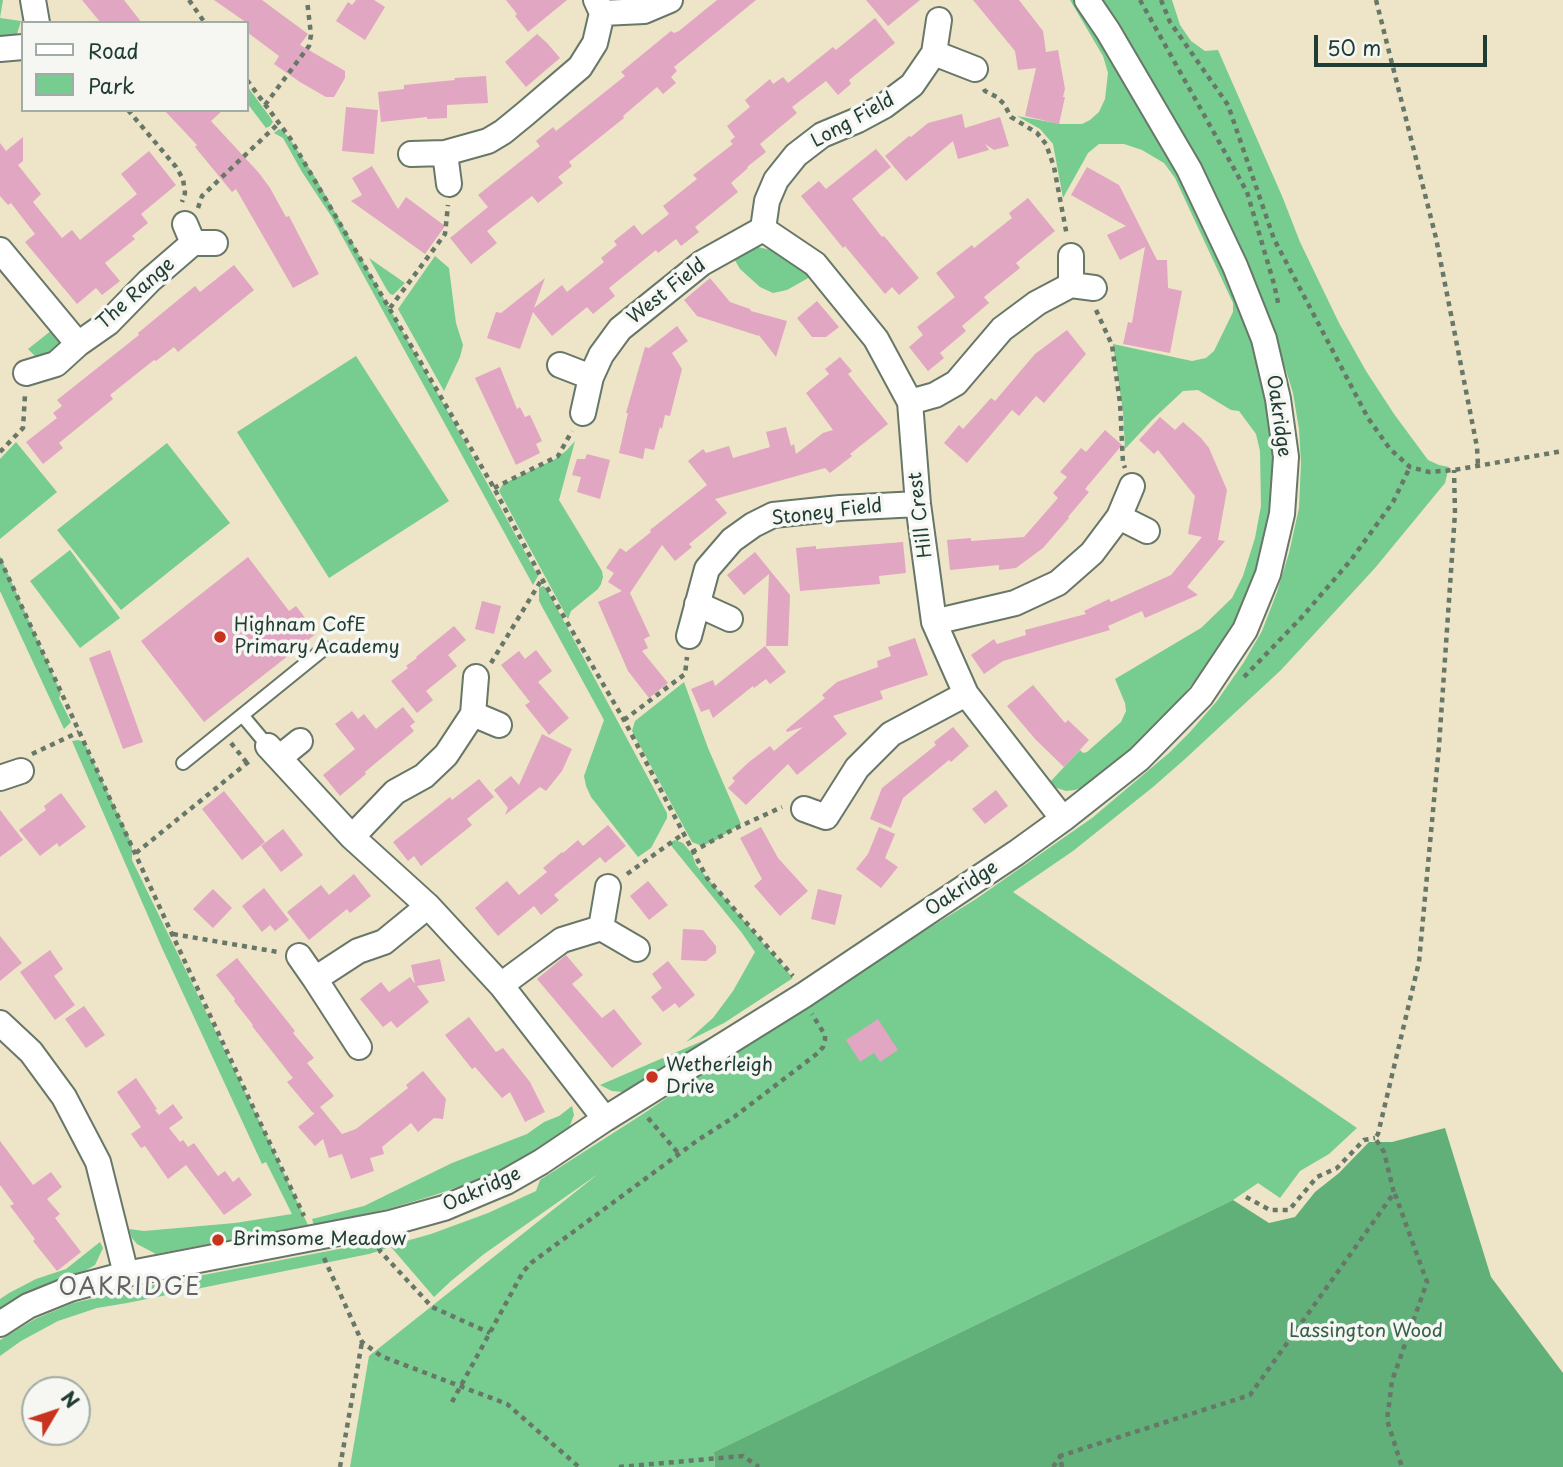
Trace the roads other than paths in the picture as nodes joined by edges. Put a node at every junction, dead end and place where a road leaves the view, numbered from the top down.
1 (33, 0) edge
2 (670, 0) edge
3 (1087, 0) edge
4 (599, 6) edge
5 (939, 20) dead end
6 (37, 21) edge
7 (21, 47) edge
8 (0, 49) edge
9 (934, 53) junction
10 (975, 69) road end
11 (444, 153) junction
12 (411, 154) dead end
13 (449, 184) road end
14 (763, 229) junction
15 (198, 237) road end
16 (0, 250) edge
17 (1071, 256) road end
18 (78, 344) junction
19 (560, 365) dead end
20 (26, 373) road end
21 (591, 377) junction
22 (910, 402) junction
23 (583, 413) road end
24 (1132, 486) road end
25 (918, 504) junction
26 (1119, 517) junction
27 (1147, 531) dead end
28 (698, 604) junction
29 (730, 619) dead end
30 (934, 622) junction
31 (689, 636) road end
32 (325, 648) dead end
33 (476, 677) road end
34 (966, 694) junction
35 (473, 714) junction
36 (243, 715) junction
37 (499, 725) dead end
38 (299, 741) dead end
39 (274, 752) junction
40 (183, 763) dead end
41 (804, 809) road end
42 (1063, 819) junction
43 (352, 837) junction
44 (608, 887) road end
45 (428, 906) junction
46 (601, 928) junction
47 (636, 949) dead end
48 (299, 956) road end
49 (315, 979) junction
50 (501, 985) junction
51 (0, 1023) edge
52 (359, 1047) dead end
53 (605, 1119) junction
54 (126, 1274) junction
55 (0, 1324) edge

1 - 6 street
2 - 4 street
3 - 42 street, Oakridge
4 - 11 street
5 - 9 street, Long Field
7 - 8 street
9 - 10 street
9 - 14 street, Long Field
11 - 12 street
11 - 13 street
14 - 21 street, West Field
14 - 22 street, Hill Crest
15 - 18 street, The Range
16 - 18 street, The Range
17 - 22 street
18 - 20 street, The Range
19 - 21 street
21 - 23 street, West Field
22 - 25 street, Hill Crest
24 - 26 street
25 - 28 street, Stoney Field
25 - 30 street, Hill Crest
26 - 27 street
26 - 30 street
28 - 29 street
28 - 31 street, Stoney Field
30 - 34 street, Hill Crest
32 - 36 lane
33 - 35 street
34 - 41 street
34 - 42 street, Hill Crest
35 - 37 street
35 - 43 street
36 - 39 lane
36 - 40 lane
38 - 39 street
39 - 43 street
42 - 53 street, Oakridge
43 - 45 street
44 - 46 street
45 - 49 street
45 - 50 street
46 - 47 street
46 - 50 street
48 - 49 street
49 - 52 street
50 - 53 street
51 - 54 street
53 - 54 street, Oakridge
54 - 55 street, Oakridge

